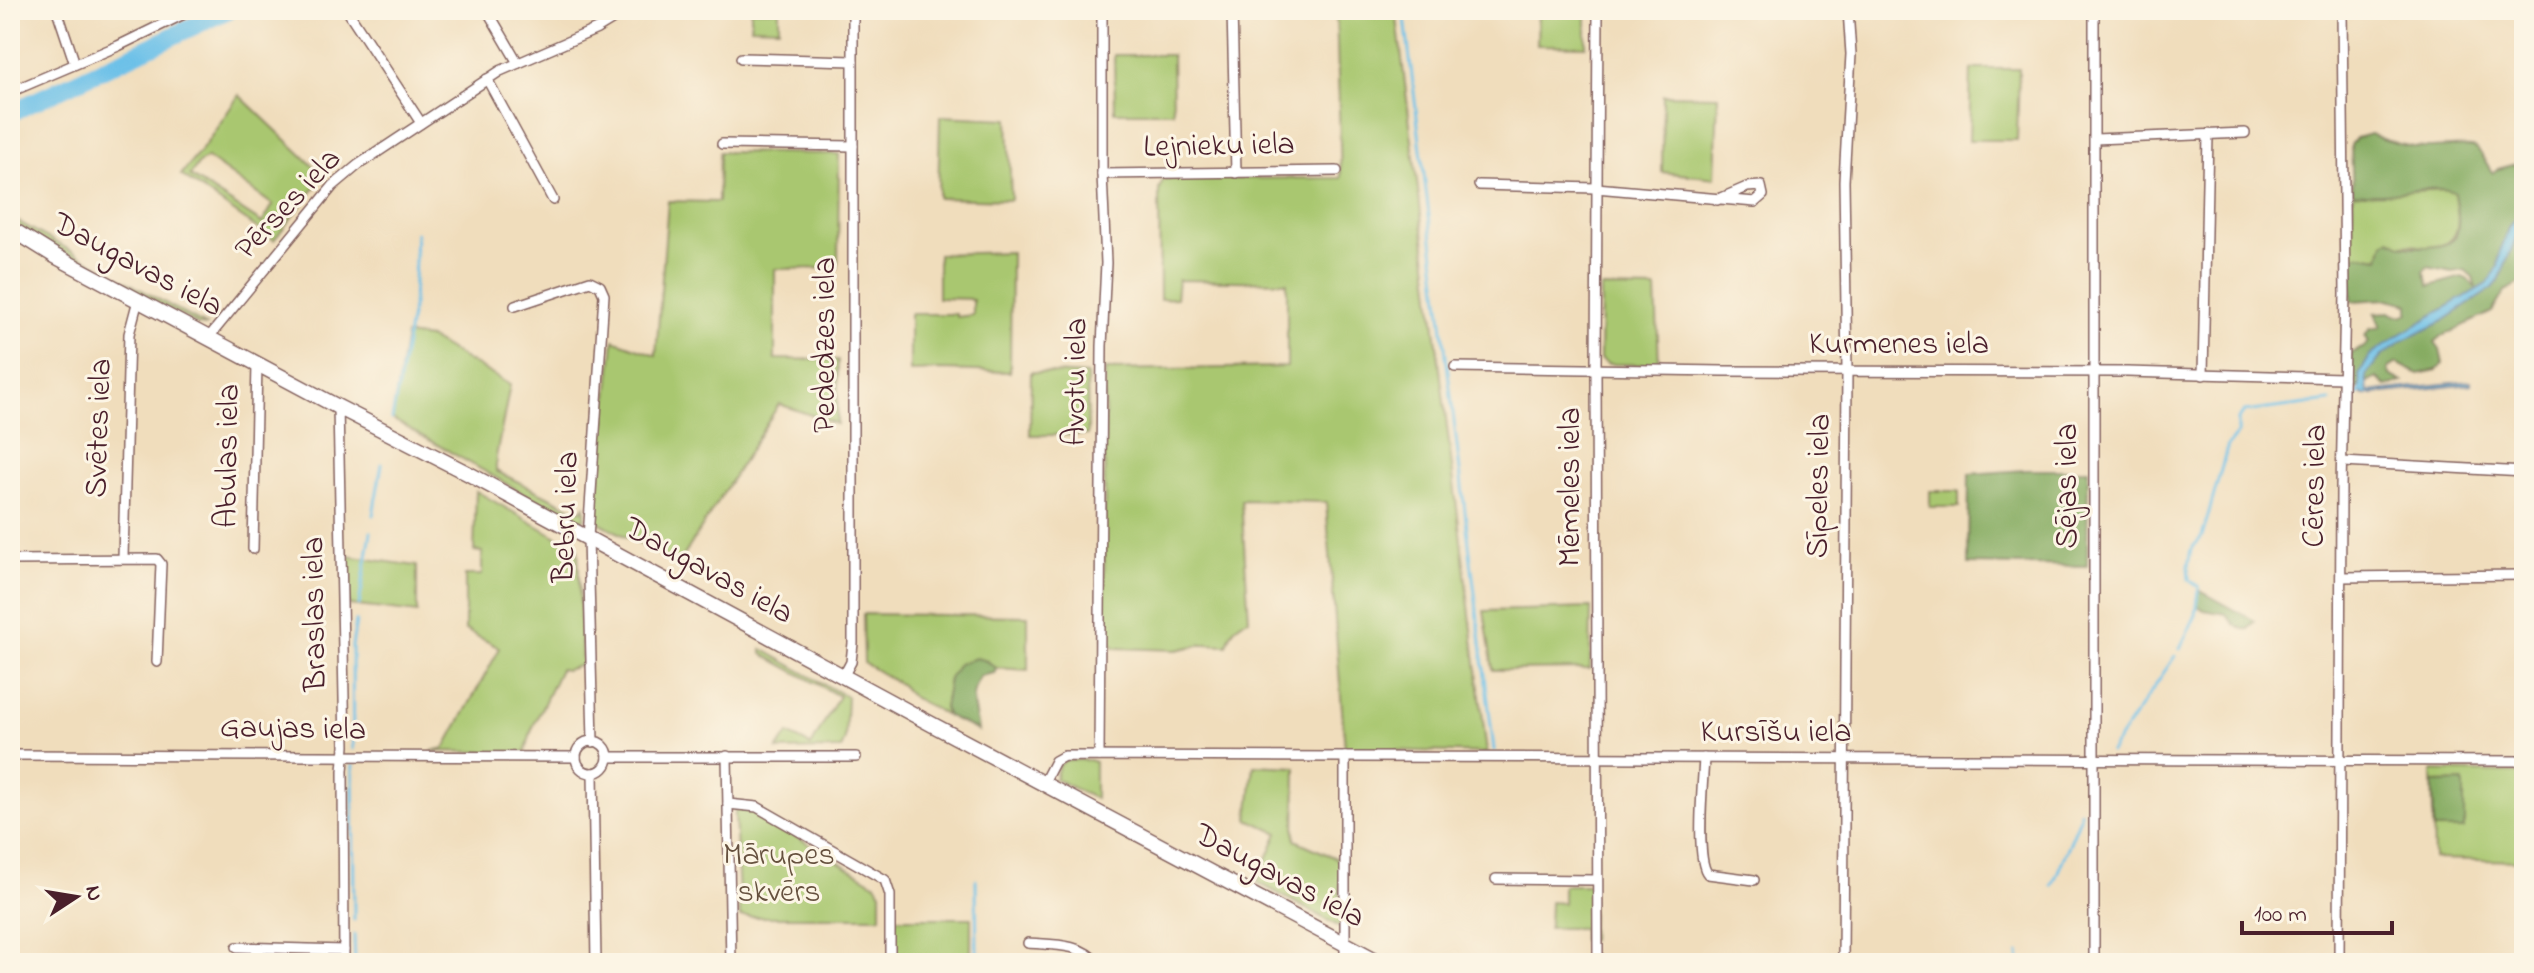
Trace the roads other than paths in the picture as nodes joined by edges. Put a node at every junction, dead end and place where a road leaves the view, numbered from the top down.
1 (57, 10) edge
2 (192, 10) edge
3 (347, 10) edge
4 (487, 10) edge
5 (628, 10) edge
6 (853, 10) edge
7 (1102, 10) edge
8 (1232, 10) edge
9 (1598, 10) edge
10 (1848, 10) edge
11 (2094, 10) edge
12 (2342, 10) edge
13 (741, 58) dead end
14 (853, 61) junction
15 (518, 63) junction
16 (75, 64) junction
17 (487, 79) junction
18 (10, 92) edge
19 (421, 123) junction
20 (2245, 133) dead end
21 (2208, 135) junction
22 (2095, 139) junction
23 (722, 144) dead end
24 (853, 146) junction
25 (1337, 171) dead end
26 (1236, 173) junction
27 (1102, 174) junction
28 (1479, 185) dead end
29 (1596, 188) junction
30 (553, 200) dead end
31 (1717, 200) dead end
32 (10, 228) edge
33 (138, 300) junction
34 (515, 306) dead end
35 (209, 337) junction
36 (257, 364) junction
37 (1455, 367) dead end
38 (1596, 368) junction
39 (1847, 370) junction
40 (2094, 372) junction
41 (2203, 375) junction
42 (2343, 378) junction
43 (338, 407) junction
44 (2343, 462) junction
45 (2524, 472) edge
46 (588, 538) junction
47 (253, 549) dead end
48 (123, 558) junction
49 (10, 560) edge
50 (2524, 575) edge
51 (2341, 577) junction
52 (157, 662) dead end
53 (843, 677) junction
54 (593, 742) junction
55 (10, 755) edge
56 (727, 756) junction
57 (1099, 756) junction
58 (344, 757) junction
59 (576, 757) junction
60 (608, 757) junction
61 (856, 757) dead end
62 (1345, 757) junction
63 (1599, 758) junction
64 (1704, 758) junction
65 (1844, 759) junction
66 (2094, 760) junction
67 (2340, 760) junction
68 (2524, 761) edge
69 (593, 773) junction
70 (1043, 784) junction
71 (728, 804) junction
72 (1496, 879) dead end
73 (1597, 880) junction
74 (1754, 880) dead end
75 (1028, 943) dead end
76 (1345, 944) junction
77 (237, 947) dead end
78 (344, 950) junction
79 (344, 963) edge
80 (596, 963) edge
81 (731, 963) edge
82 (890, 963) edge
83 (1097, 963) edge
84 (1345, 963) edge
85 (1381, 963) edge
86 (1598, 963) edge
87 (1843, 963) edge
88 (2094, 963) edge
89 (2339, 963) edge

1 - 16 street
2 - 16 street
3 - 19 street
4 - 15 street
5 - 15 street, Pērses iela
6 - 14 street, Pededzes iela
7 - 27 street, Avotu iela
8 - 26 street
9 - 29 street, Mēmeles iela
10 - 39 street, Sīpeles iela
11 - 22 street, Sējas iela
12 - 42 street, Cēres iela
13 - 14 street
14 - 24 street, Pededzes iela
15 - 17 street, Pērses iela
16 - 18 street
17 - 19 street, Pērses iela
17 - 30 street
19 - 35 street, Pērses iela
20 - 21 street
21 - 22 street
21 - 41 street
22 - 40 street, Sējas iela
23 - 24 street
24 - 53 street, Pededzes iela
25 - 26 street, Lejnieku iela
26 - 27 street, Lejnieku iela
27 - 57 street, Avotu iela
28 - 29 street
29 - 31 street
29 - 38 street, Mēmeles iela
32 - 33 main road, Daugavas iela
33 - 35 main road, Daugavas iela
33 - 48 street, Svētes iela
34 - 46 street, Bebru iela
35 - 36 main road, Daugavas iela
36 - 43 main road, Daugavas iela
36 - 47 street, Abulas iela
37 - 38 street, Kurmenes iela
38 - 39 street, Kurmenes iela
38 - 63 street, Mēmeles iela
39 - 40 street, Kurmenes iela
39 - 65 street, Sīpeles iela
40 - 41 street, Kurmenes iela
40 - 66 street, Sējas iela
41 - 42 street, Kurmenes iela
42 - 44 street, Cēres iela
43 - 46 main road, Daugavas iela
43 - 58 street, Braslas iela
44 - 45 street
44 - 51 street, Cēres iela
46 - 53 main road, Daugavas iela
46 - 54 street, Bebru iela
48 - 49 street
48 - 52 street
50 - 51 street
51 - 67 street, Cēres iela
53 - 70 main road, Daugavas iela
54 - 59 street
54 - 60 street
55 - 58 street, Gaujas iela
56 - 60 street
56 - 61 street
56 - 71 street
57 - 62 street, Kursīšu iela
57 - 70 street, Kursīšu iela
58 - 59 street, Gaujas iela
58 - 78 street, Braslas iela
59 - 69 street
60 - 69 street
62 - 63 street, Kursīšu iela
62 - 76 street
63 - 64 street, Kursīšu iela
63 - 73 street, Mēmeles iela
64 - 65 street, Kursīšu iela
64 - 74 street
65 - 66 street, Kursīšu iela
65 - 87 street, Sīpeles iela
66 - 67 street, Kursīšu iela
66 - 88 street, Sējas iela
67 - 68 street, Kursīšu iela
67 - 89 street, Cēres iela
69 - 80 street
70 - 76 main road, Daugavas iela
71 - 81 street
71 - 82 street
72 - 73 street
73 - 86 street, Mēmeles iela
75 - 83 street
76 - 84 street
76 - 85 main road, Daugavas iela
77 - 78 street
78 - 79 street, Braslas iela

